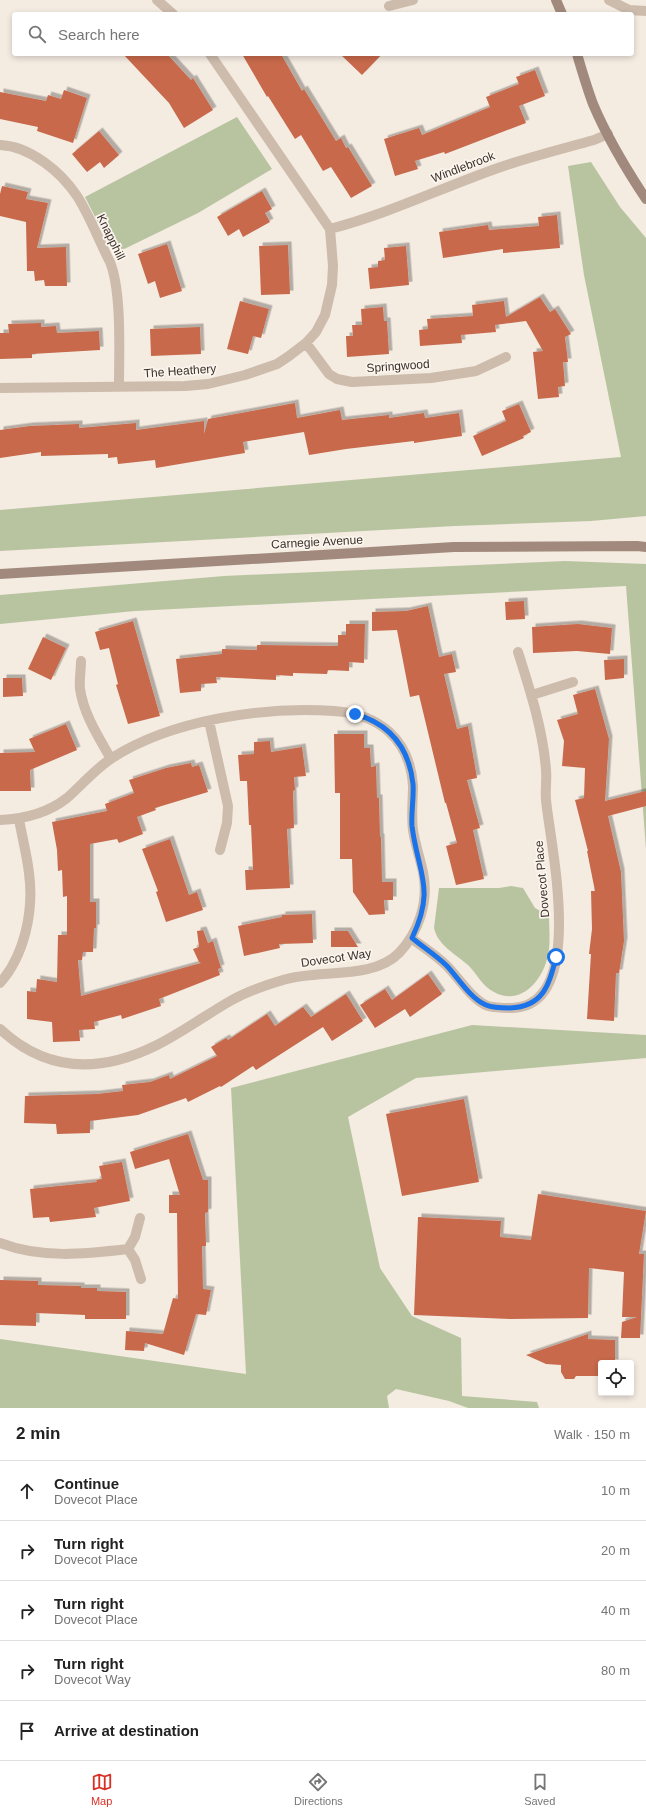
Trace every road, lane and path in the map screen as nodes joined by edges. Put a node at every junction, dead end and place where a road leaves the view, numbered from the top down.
1 (157, 0) edge
2 (413, 0) edge
3 (556, 0) edge
4 (609, 0) edge
5 (389, 6) dead end
6 (646, 11) edge
7 (171, 12) edge
8 (561, 12) edge
9 (211, 56) edge
10 (578, 56) edge
11 (608, 134) junction
12 (0, 146) edge
13 (646, 199) edge
14 (330, 229) junction
15 (306, 343) junction
16 (506, 357) dead end
17 (119, 387) junction
18 (0, 388) edge
19 (643, 545) edge
20 (0, 574) edge
21 (518, 652) dead end
22 (81, 661) dead end
23 (573, 682) dead end
24 (532, 695) junction
25 (209, 721) junction
26 (110, 759) junction
27 (19, 819) junction
28 (0, 820) edge
29 (220, 850) dead end
30 (412, 938) junction
31 (0, 983) edge
32 (0, 1029) edge
33 (140, 1218) dead end
34 (0, 1243) edge
35 (128, 1249) junction
36 (141, 1279) dead end

1 - 7 street
2 - 5 street
3 - 8 street
4 - 6 street
9 - 14 street, The Heathery
10 - 11 street
11 - 13 street
11 - 14 street, Windlebrook
12 - 17 street, Knapphill
14 - 15 street, The Heathery
15 - 16 street, Springwood
15 - 17 street, The Heathery
17 - 18 street, The Heathery
19 - 20 street, Carnegie Avenue
21 - 24 street, Dovecot Place
22 - 26 street
23 - 24 street
24 - 30 street, Dovecot Place
25 - 26 street, Dovecot Way
25 - 29 street
25 - 30 street, Dovecot Way
26 - 27 street, Dovecot Way
27 - 28 street, Dovecot Way
27 - 31 street
30 - 32 street, Dovecot Way
33 - 35 street
34 - 35 street
35 - 36 street

